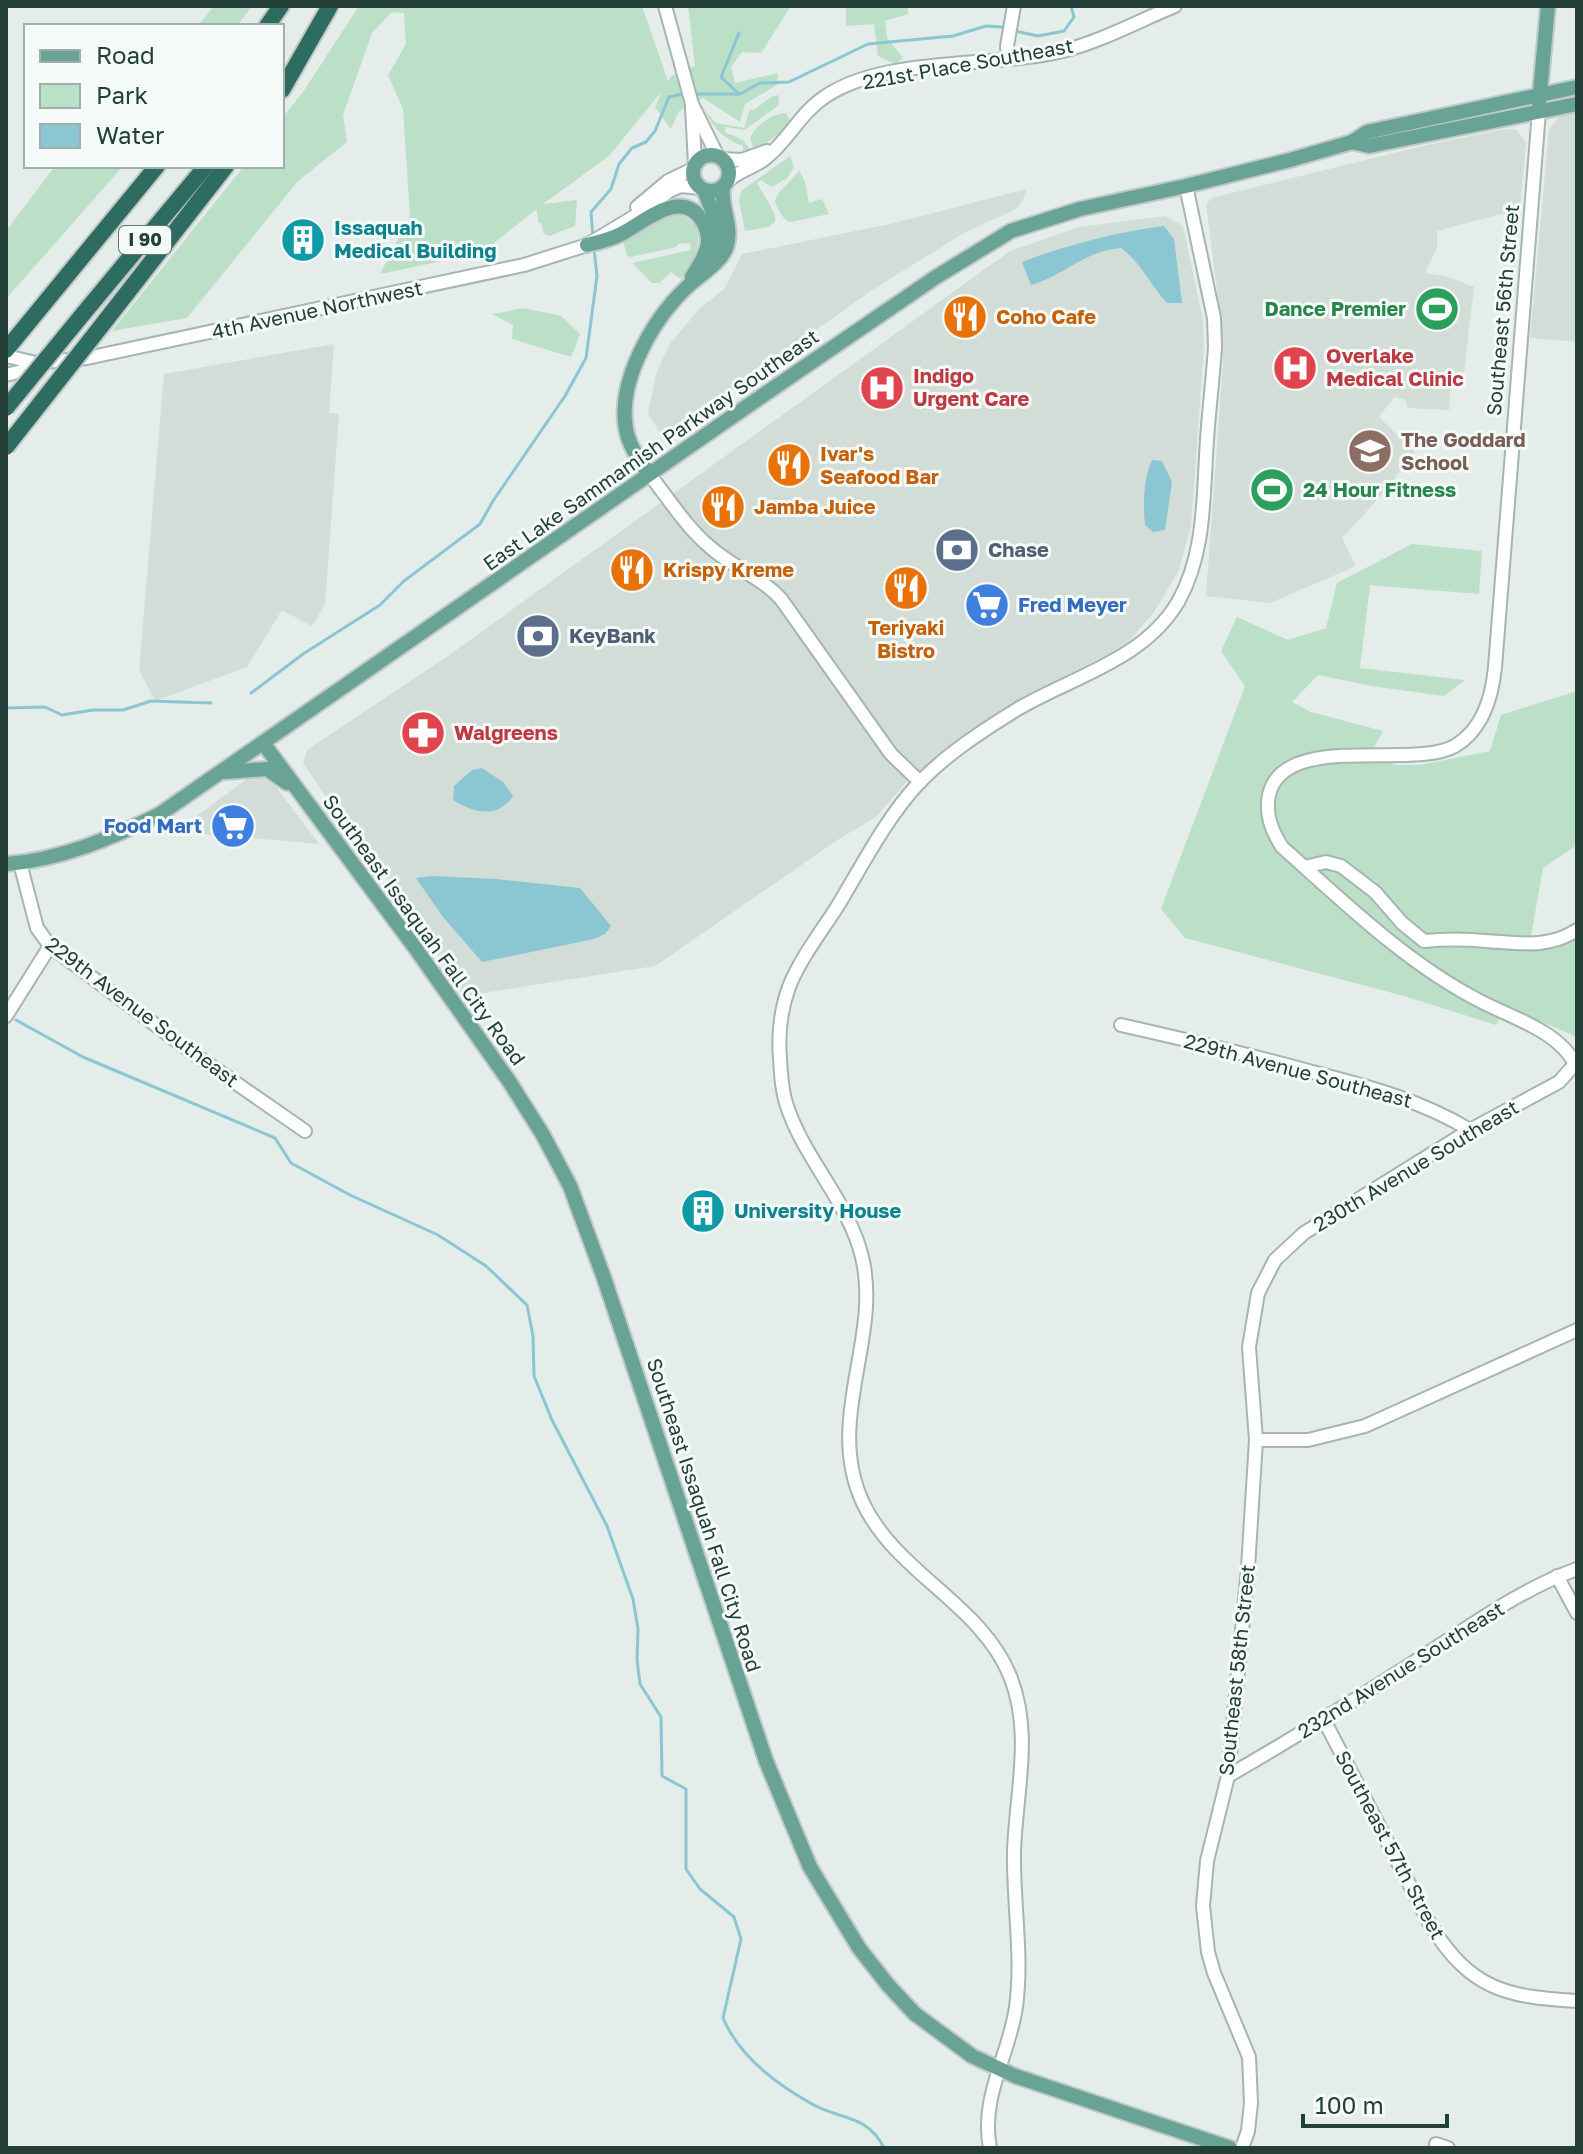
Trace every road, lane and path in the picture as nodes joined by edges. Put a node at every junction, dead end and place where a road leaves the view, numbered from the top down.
1 (281, 6) edge
2 (329, 6) edge
3 (665, 6) edge
4 (1014, 6) edge
5 (1175, 6) edge
6 (1548, 6) edge
7 (268, 24) edge
8 (1008, 59) junction
9 (284, 68) edge
10 (284, 86) edge
11 (1577, 87) edge
12 (1540, 94) junction
13 (1577, 104) edge
14 (1539, 111) junction
15 (696, 124) junction
16 (1352, 142) junction
17 (778, 147) junction
18 (720, 158) junction
19 (694, 166) junction
20 (155, 168) edge
21 (204, 168) edge
22 (224, 168) edge
23 (725, 185) junction
24 (1186, 186) junction
25 (702, 189) junction
26 (622, 225) junction
27 (608, 236) junction
28 (582, 247) joint
29 (712, 266) junction
30 (686, 288) junction
31 (25, 321) junction
32 (6, 334) edge
33 (6, 353) edge
34 (30, 362) junction
35 (6, 375) edge
36 (6, 408) edge
37 (6, 447) edge
38 (649, 474) junction
39 (263, 743) junction
40 (221, 772) junction
41 (920, 782) junction
42 (305, 799) junction
43 (13, 864) edge
44 (1305, 867) junction
45 (1577, 930) edge
46 (50, 946) junction
47 (6, 1016) edge
48 (1121, 1025) dead end
49 (1576, 1064) edge
50 (1470, 1130) junction
51 (305, 1131) dead end
52 (1264, 1278) joint
53 (1577, 1330) edge
54 (1256, 1440) junction
55 (1577, 1569) edge
56 (1557, 1576) junction
57 (1577, 1613) edge
58 (1324, 1720) junction
59 (1228, 1776) junction
60 (1577, 2001) edge
61 (998, 2069) junction
62 (990, 2148) edge
63 (1230, 2148) edge
64 (1242, 2148) edge

1 - 7 highway
2 - 9 highway
2 - 10 highway
3 - 15 street
4 - 8 street
5 - 8 street, 221st Place Southeast
6 - 12 main road, Southeast 56th Street
8 - 17 street, 221st Place Southeast
11 - 12 main road, East Lake Sammamish Parkway Southeast
12 - 14 main road, Southeast 56th Street
12 - 16 main road, East Lake Sammamish Parkway Southeast
13 - 14 main road, East Lake Sammamish Parkway Southeast
14 - 16 main road, East Lake Sammamish Parkway Southeast
14 - 44 street, Southeast 56th Street
15 - 18 street
15 - 19 street
16 - 24 main road, East Lake Sammamish Parkway Southeast
17 - 18 street
17 - 23 street, 221st Place Southeast
18 - 19 main road
18 - 23 main road
19 - 25 main road
19 - 26 street
20 - 31 highway, I 90
21 - 36 highway, I 90, bridge
22 - 37 highway, bridge
23 - 25 main road
23 - 29 main road
24 - 38 main road, East Lake Sammamish Parkway Southeast
24 - 41 street
25 - 26 street
25 - 29 main road
26 - 27 street
27 - 28 main road
27 - 30 main road
28 - 34 street, 4th Avenue Northwest
29 - 30 main road
30 - 38 main road
31 - 32 highway
31 - 33 highway
33 - 34 street, 4th Avenue Northwest
34 - 35 street
38 - 39 main road, East Lake Sammamish Parkway Southeast
38 - 41 street
39 - 40 main road, East Lake Sammamish Parkway Southeast
39 - 42 main road, Southeast Issaquah Fall City Road
40 - 42 main road
40 - 43 main road, East Lake Sammamish Parkway Southeast
41 - 61 street
42 - 61 main road, Southeast Issaquah Fall City Road
43 - 46 street, 229th Avenue Southeast
44 - 45 street
44 - 49 street, Southeast 56th Street
46 - 47 street
46 - 51 street, 229th Avenue Southeast
48 - 50 street, 229th Avenue Southeast
49 - 50 street, 230th Avenue Southeast
50 - 52 street, 230th Avenue Southeast
52 - 54 street, Southeast 58th Street
53 - 54 street
54 - 59 street, Southeast 58th Street
55 - 56 street, 232nd Avenue Southeast
56 - 57 street
56 - 58 street, 232nd Avenue Southeast
58 - 59 street, 232nd Avenue Southeast
58 - 60 street, Southeast 57th Street
59 - 64 street, Southeast 58th Street
61 - 62 street
61 - 63 main road, Southeast Issaquah Fall City Road

